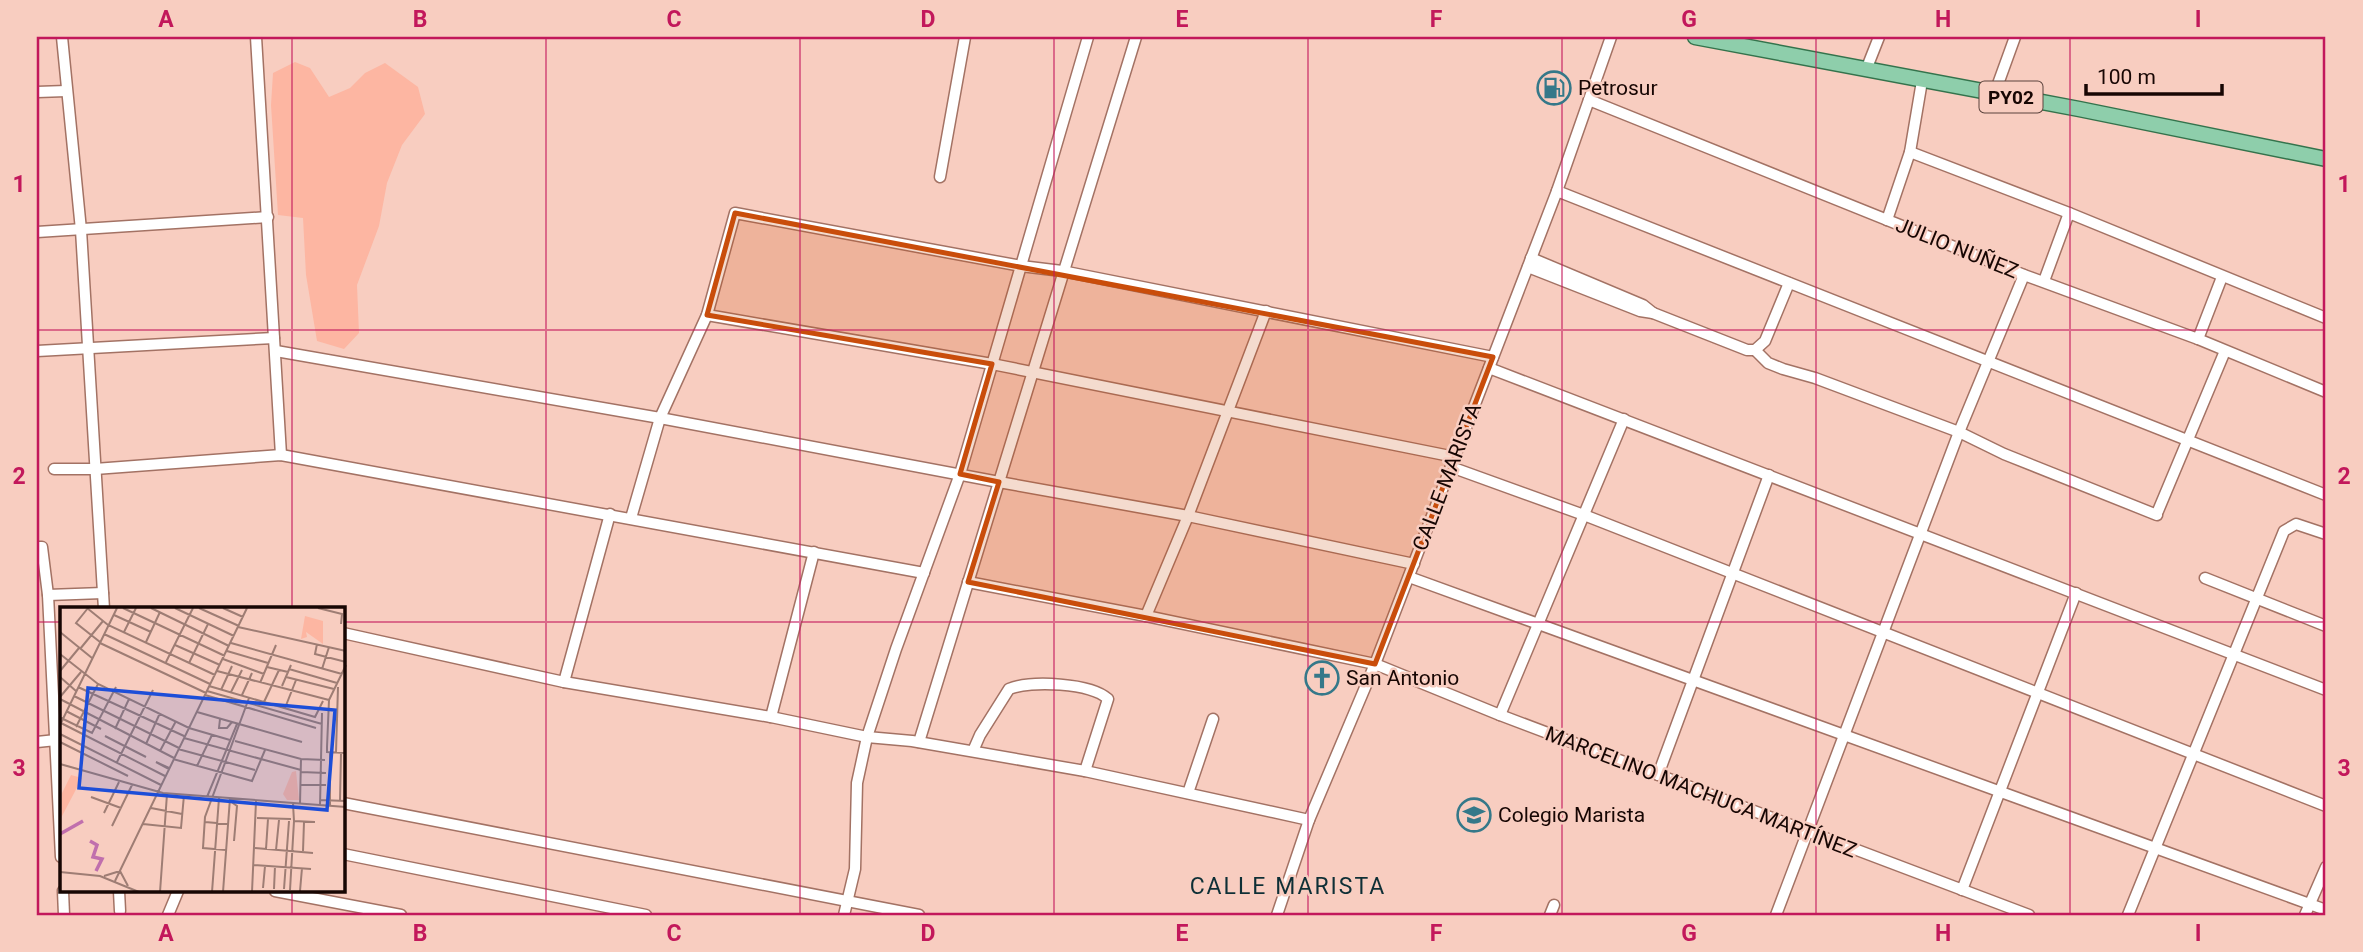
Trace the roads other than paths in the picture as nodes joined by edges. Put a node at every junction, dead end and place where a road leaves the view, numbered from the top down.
1 (62, 37) edge
2 (256, 37) edge
3 (965, 37) edge
4 (1088, 37) edge
5 (1136, 37) edge
6 (1611, 37) edge
7 (1695, 37) edge
8 (1879, 37) edge
9 (2015, 37) edge
10 (1866, 70) junction
11 (1922, 81) junction
12 (66, 91) junction
13 (37, 92) edge
14 (1994, 94) junction
15 (1589, 100) junction
16 (1910, 152) junction
17 (2326, 159) edge
18 (940, 177) dead end
19 (1557, 191) junction
20 (2069, 213) junction
21 (268, 217) junction
22 (1887, 220) junction
23 (81, 230) junction
24 (37, 232) edge
25 (1530, 263) junction
26 (1021, 266) junction
27 (1062, 271) junction
28 (2024, 275) junction
29 (2222, 277) junction
30 (2043, 281) junction
31 (1789, 283) junction
32 (1266, 311) junction
33 (707, 315) junction
34 (2326, 318) edge
35 (274, 338) junction
36 (2198, 339) junction
37 (88, 347) junction
38 (1755, 350) junction
39 (37, 351) edge
40 (276, 351) junction
41 (2225, 351) junction
42 (1987, 361) junction
43 (1491, 362) junction
44 (992, 364) junction
45 (1033, 373) junction
46 (2326, 392) edge
47 (1229, 411) junction
48 (660, 418) junction
49 (1624, 419) junction
50 (1959, 432) junction
51 (2188, 441) junction
52 (281, 456) junction
53 (1453, 462) junction
54 (54, 469) dead end
55 (95, 469) junction
56 (960, 474) junction
57 (1769, 475) junction
58 (999, 482) junction
59 (2326, 495) edge
60 (610, 514) junction
61 (1584, 515) junction
62 (1188, 516) junction
63 (631, 518) junction
64 (1921, 533) junction
65 (2326, 534) edge
66 (37, 547) edge
67 (814, 552) junction
68 (1414, 564) junction
69 (924, 573) junction
70 (1732, 573) junction
71 (1409, 577) junction
72 (2205, 579) dead end
73 (968, 582) junction
74 (103, 593) junction
75 (2076, 593) junction
76 (48, 596) junction
77 (2256, 598) junction
78 (104, 607) edge
79 (1146, 616) junction
80 (1539, 622) junction
81 (2326, 626) edge
82 (345, 632) edge
83 (1883, 633) junction
84 (2234, 654) junction
85 (1375, 664) junction
86 (1693, 680) junction
87 (564, 681) junction
88 (2326, 690) edge
89 (2038, 693) junction
90 (1500, 715) junction
91 (58, 716) edge
92 (771, 717) junction
93 (1213, 719) dead end
94 (1845, 733) junction
95 (867, 737) junction
96 (55, 740) junction
97 (37, 742) edge
98 (919, 742) junction
99 (973, 751) junction
100 (2193, 754) junction
101 (1085, 771) junction
102 (1658, 775) junction
103 (2000, 790) junction
104 (1188, 793) junction
105 (345, 803) edge
106 (2326, 806) edge
107 (1309, 820) junction
108 (1807, 833) junction
109 (60, 838) edge
110 (2155, 847) junction
111 (345, 854) edge
112 (2326, 867) edge
113 (1962, 890) junction
114 (63, 892) edge
115 (119, 892) edge
116 (178, 892) edge
117 (280, 892) edge
118 (848, 901) junction
119 (578, 902) junction
120 (2311, 904) junction
121 (2326, 910) edge
122 (120, 911) dead end
123 (64, 915) edge
124 (168, 915) edge
125 (401, 915) edge
126 (575, 915) edge
127 (646, 915) edge
128 (844, 915) edge
129 (919, 915) edge
130 (1276, 915) edge
131 (1776, 915) edge
132 (2029, 915) edge
133 (2128, 915) edge
134 (2305, 915) edge

1 - 12 street
2 - 21 street
3 - 18 street
4 - 26 street
5 - 27 street
6 - 15 street, CALLE MARISTA
7 - 10 main road, PY02
8 - 10 street
9 - 14 street
10 - 11 main road, PY02
11 - 14 main road, PY02
11 - 16 street
12 - 13 street
12 - 23 street
14 - 17 main road, PY02
15 - 19 street, CALLE MARISTA
15 - 22 street, JULIO NUÑEZ
16 - 20 street
16 - 22 street
19 - 25 street, CALLE MARISTA
19 - 31 street
20 - 29 street
20 - 30 street
21 - 23 street
21 - 35 street
22 - 28 street, JULIO NUÑEZ
23 - 24 street
23 - 37 street
25 - 38 street
25 - 43 street, CALLE MARISTA
26 - 27 street
26 - 33 street
26 - 44 street
27 - 32 street
27 - 45 street
28 - 30 street, JULIO NUÑEZ
28 - 42 street
29 - 34 street
29 - 36 street
30 - 36 street, JULIO NUÑEZ
31 - 38 street
31 - 42 street
32 - 43 street
32 - 47 street
33 - 44 street
33 - 48 street
35 - 37 street
35 - 40 street
36 - 41 street, JULIO NUÑEZ
37 - 39 street
37 - 55 street
38 - 50 street
40 - 48 street
40 - 52 street
41 - 46 street, JULIO NUÑEZ
41 - 51 street
42 - 50 street
42 - 51 street
43 - 49 street
43 - 53 street, CALLE MARISTA
44 - 45 street
44 - 56 street
45 - 47 street
45 - 58 street
47 - 53 street
47 - 62 street
48 - 56 street
48 - 63 street
49 - 57 street
49 - 61 street
50 - 51 street
50 - 64 street
51 - 59 street
52 - 55 street
52 - 60 street
53 - 61 street
53 - 68 street, CALLE MARISTA
54 - 55 street
55 - 74 street
56 - 58 street
56 - 69 street
57 - 64 street
57 - 70 street
58 - 62 street
58 - 73 street
60 - 63 street
60 - 87 street
61 - 70 street
61 - 80 street
62 - 68 street
62 - 79 street
63 - 67 street
64 - 75 street
64 - 83 street
65 - 77 street
66 - 76 street
67 - 69 street
67 - 92 street
68 - 71 street, CALLE MARISTA
69 - 95 street
70 - 83 street
70 - 86 street
71 - 80 street
71 - 85 street, CALLE MARISTA
72 - 77 street
73 - 79 street, MARCELINO MACHUCA MARTÍNEZ
73 - 98 street
74 - 76 street
74 - 78 street
75 - 84 street
75 - 89 street
76 - 91 street
77 - 81 street
77 - 84 street
79 - 85 street, MARCELINO MACHUCA MARTÍNEZ
80 - 86 street
80 - 90 street
82 - 87 street
83 - 89 street
83 - 94 street
84 - 88 street
84 - 100 street
85 - 90 street, MARCELINO MACHUCA MARTÍNEZ
85 - 107 street, CALLE MARISTA
86 - 94 street
86 - 102 street
87 - 92 street
89 - 100 street
89 - 103 street
90 - 102 street, MARCELINO MACHUCA MARTÍNEZ
91 - 96 street
92 - 95 street
93 - 104 street
94 - 103 street
94 - 108 street
95 - 98 street
95 - 118 street
96 - 97 street
96 - 109 street
98 - 99 street
99 - 101 street
99 - 101 street
100 - 106 street
100 - 110 street
101 - 104 street
102 - 108 street, MARCELINO MACHUCA MARTÍNEZ
103 - 110 street
103 - 113 street
104 - 107 street
105 - 118 street
107 - 130 street, CALLE MARISTA
108 - 113 street, MARCELINO MACHUCA MARTÍNEZ
108 - 131 street
110 - 120 street
110 - 133 street
111 - 119 street
112 - 120 street
113 - 132 street, MARCELINO MACHUCA MARTÍNEZ
114 - 123 street
115 - 122 street
116 - 124 street
117 - 125 street
118 - 128 street
118 - 129 street
119 - 126 street
119 - 127 street
120 - 121 street
120 - 134 street

